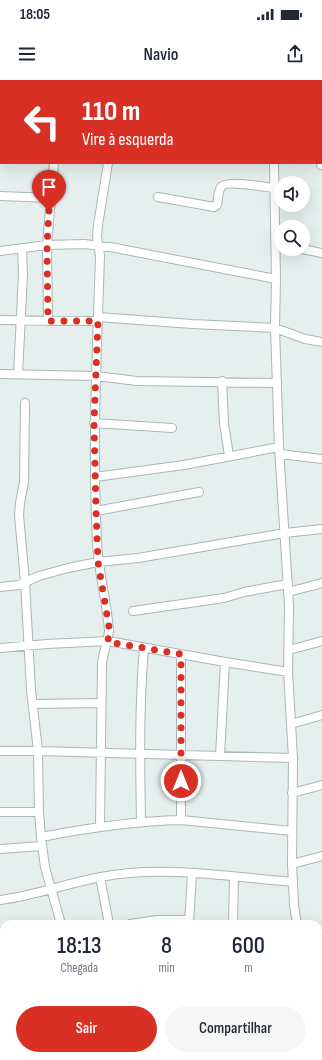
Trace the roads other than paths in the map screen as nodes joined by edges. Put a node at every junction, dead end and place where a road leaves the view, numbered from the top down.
1 (54, 164) edge
2 (108, 164) edge
3 (274, 164) edge
4 (274, 176) edge
5 (274, 188) edge
6 (0, 196) edge
7 (158, 197) dead end
8 (51, 198) junction
9 (47, 245) junction
10 (98, 246) junction
11 (22, 248) junction
12 (0, 251) edge
13 (310, 251) edge
14 (322, 253) edge
15 (277, 256) edge
16 (276, 278) junction
17 (98, 319) junction
18 (0, 320) edge
19 (20, 321) junction
20 (48, 321) junction
21 (274, 328) junction
22 (322, 342) edge
23 (0, 374) edge
24 (18, 374) junction
25 (96, 376) junction
26 (222, 382) junction
27 (277, 383) junction
28 (26, 403) dead end
29 (94, 423) junction
30 (172, 428) dead end
31 (280, 450) junction
32 (229, 456) junction
33 (322, 459) edge
34 (95, 477) junction
35 (199, 492) dead end
36 (96, 511) junction
37 (322, 529) edge
38 (285, 533) junction
39 (98, 562) junction
40 (25, 582) junction
41 (322, 583) edge
42 (0, 587) edge
43 (288, 588) junction
44 (134, 611) dead end
45 (322, 641) edge
46 (108, 642) junction
47 (28, 646) junction
48 (0, 648) edge
49 (144, 648) junction
50 (289, 650) junction
51 (181, 654) junction
52 (225, 662) junction
53 (288, 672) junction
54 (101, 703) junction
55 (33, 704) junction
56 (322, 715) edge
57 (291, 724) junction
58 (0, 751) edge
59 (38, 751) junction
60 (100, 753) junction
61 (140, 754) junction
62 (181, 755) junction
63 (220, 756) junction
64 (293, 758) junction
65 (322, 785) edge
66 (292, 793) junction
67 (0, 812) edge
68 (39, 812) junction
69 (181, 820) junction
70 (141, 822) junction
71 (100, 826) junction
72 (292, 830) junction
73 (42, 842) junction
74 (0, 849) edge
75 (322, 856) edge
76 (292, 864) junction
77 (192, 874) junction
78 (100, 877) junction
79 (234, 877) junction
80 (293, 882) junction
81 (51, 889) junction
82 (0, 900) edge
83 (60, 920) edge
84 (108, 920) edge
85 (189, 920) edge
86 (233, 920) edge
87 (297, 920) edge

1 - 8 street
2 - 10 street
3 - 4 street
5 - 7 street
6 - 8 street
8 - 9 street
9 - 10 street
9 - 11 street
9 - 20 street
10 - 16 street
10 - 17 street
11 - 12 street
11 - 19 street
13 - 14 street
15 - 16 street
16 - 21 street
17 - 20 street
17 - 21 street
17 - 25 street
18 - 19 street
19 - 20 street
19 - 24 street
21 - 22 street
21 - 27 street
23 - 24 street
24 - 25 street
25 - 26 street
25 - 29 street
26 - 27 street
26 - 32 street
27 - 31 street
28 - 40 street
29 - 30 street
29 - 34 street
31 - 32 street
31 - 33 street
31 - 38 street
32 - 34 street
34 - 36 street
35 - 36 street
36 - 39 street
37 - 38 street
38 - 39 street
38 - 43 street
39 - 40 street
39 - 46 street
40 - 42 street
40 - 47 street
41 - 43 street
43 - 44 street
43 - 50 street
45 - 50 street
46 - 47 street
46 - 49 street
46 - 54 street
47 - 48 street
47 - 55 street
49 - 51 street
49 - 61 street
50 - 53 street
51 - 52 street
51 - 62 street
52 - 53 street
52 - 63 street
53 - 57 street
54 - 55 street
54 - 60 street
55 - 59 street
56 - 57 street
57 - 64 street
58 - 59 street
59 - 60 street
59 - 68 street
60 - 61 street
60 - 71 street
61 - 62 street
61 - 70 street
62 - 63 street
62 - 69 street
63 - 64 street
64 - 66 street
65 - 66 street
66 - 72 street
67 - 68 street
68 - 73 street
69 - 70 street
69 - 72 street
70 - 71 street
71 - 73 street
72 - 76 street
73 - 74 street
73 - 81 street
75 - 76 street
76 - 80 street
77 - 78 street
77 - 79 street
77 - 85 street
78 - 81 street
78 - 84 street
79 - 80 street
79 - 86 street
80 - 87 street
81 - 82 street
81 - 83 street

